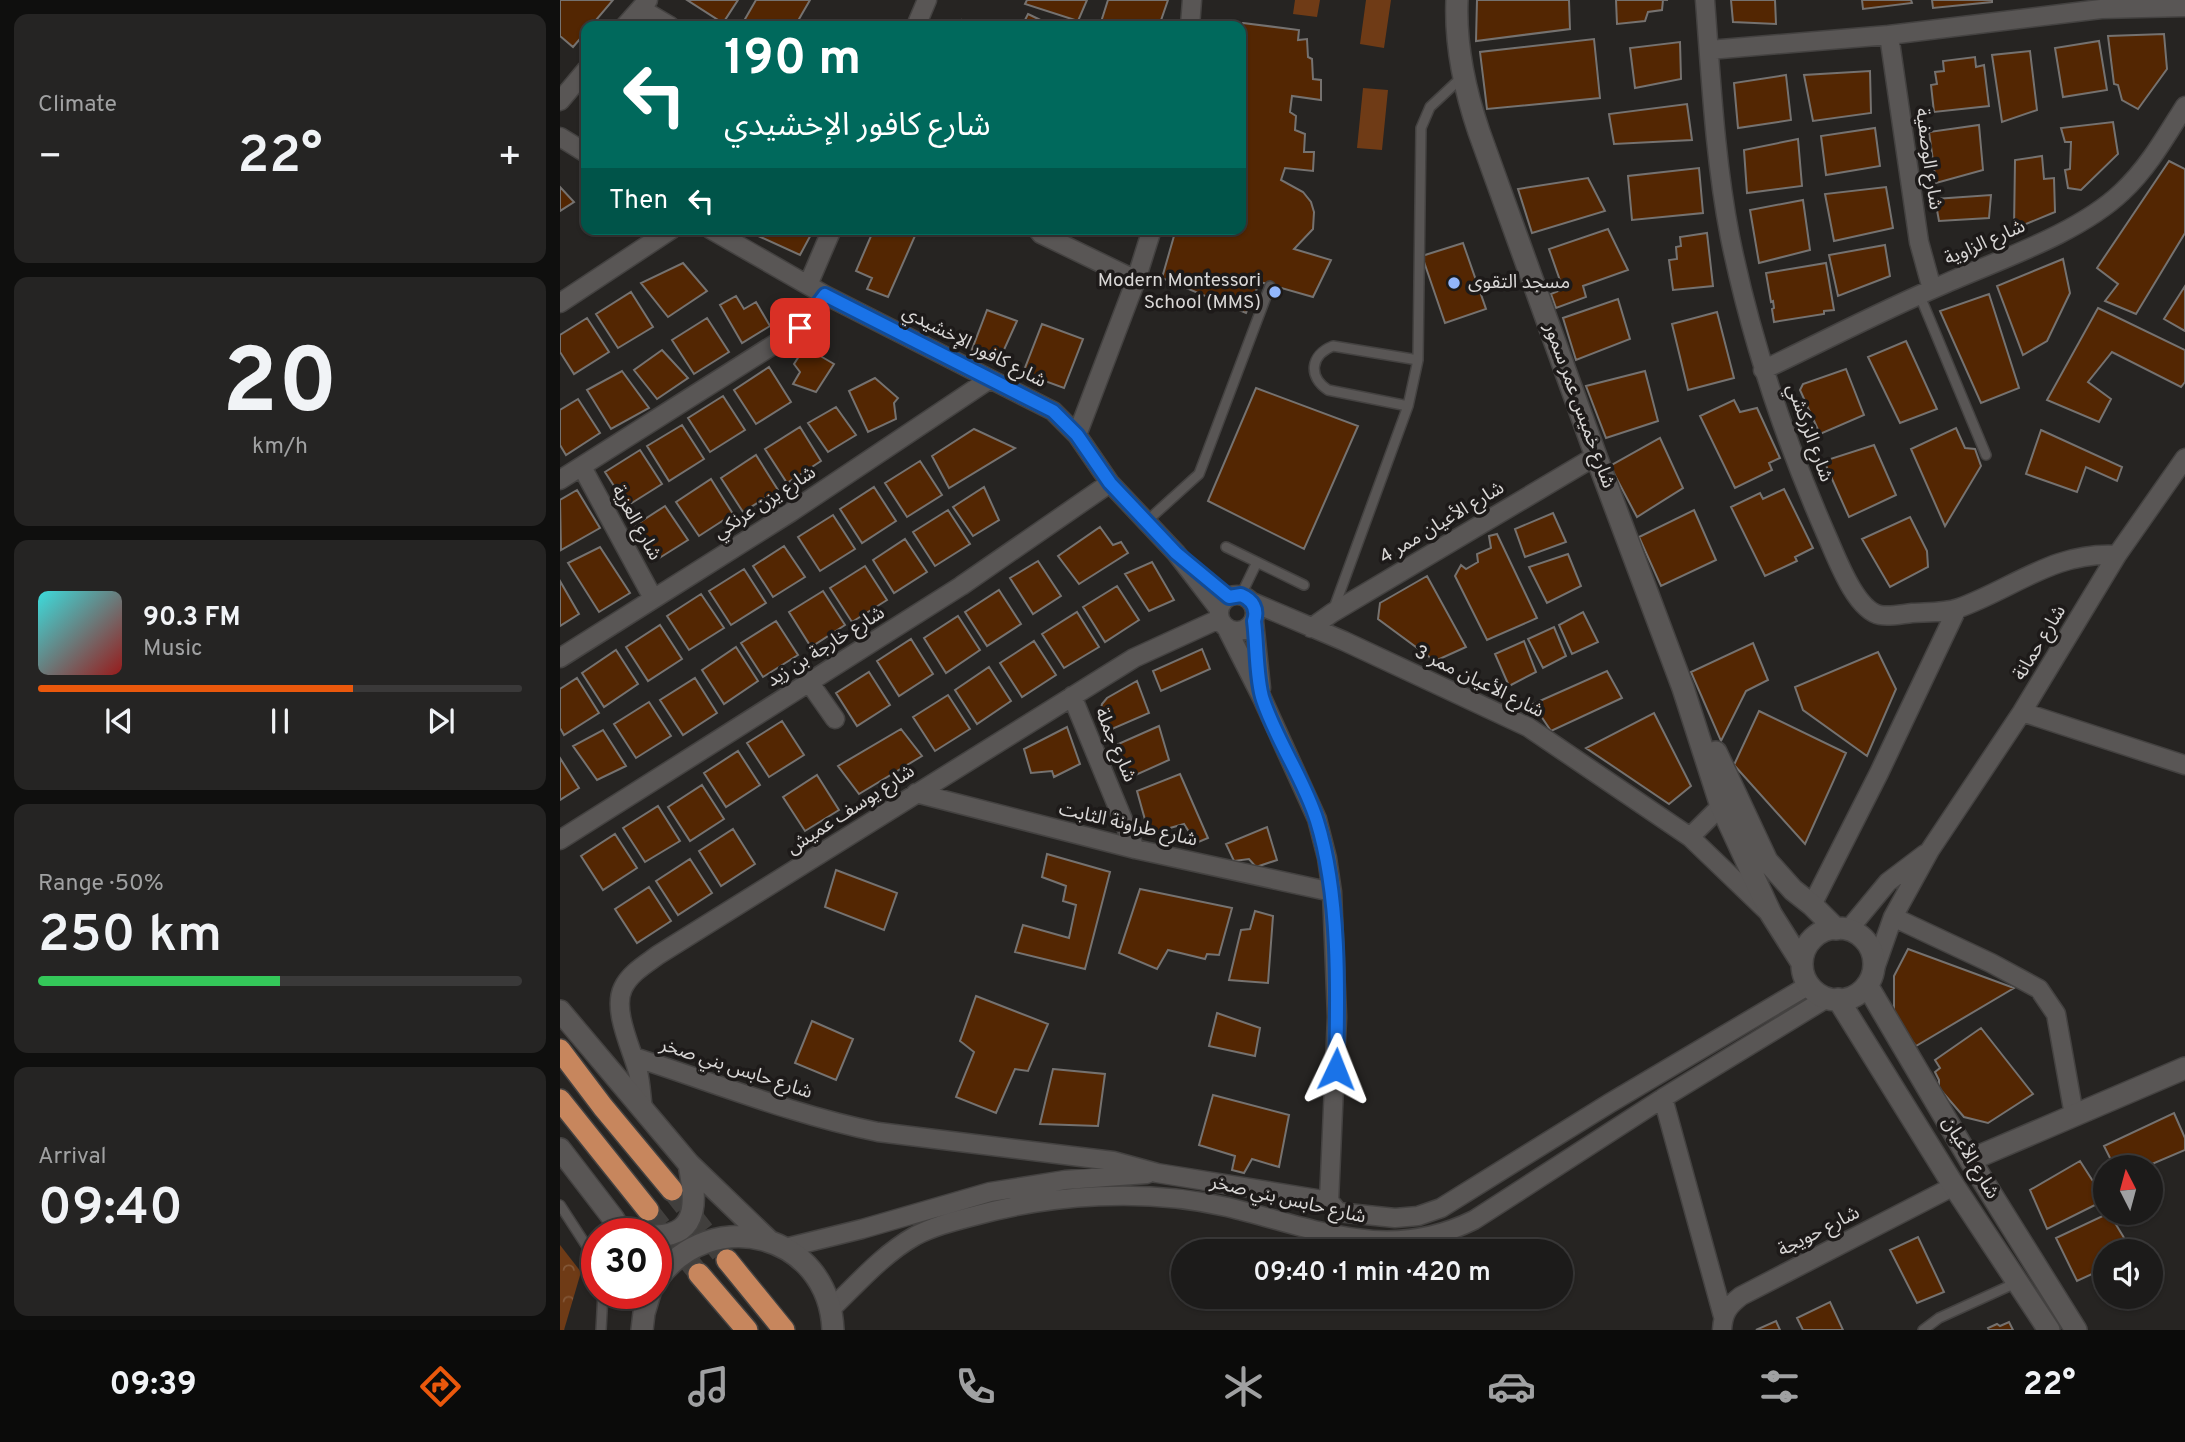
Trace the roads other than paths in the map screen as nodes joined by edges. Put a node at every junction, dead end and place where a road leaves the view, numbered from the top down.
1 (927, 0) edge
2 (1192, 0) edge
3 (1457, 0) edge
4 (1706, 0) edge
5 (645, 4) edge
6 (2185, 7) edge
7 (630, 21) edge
8 (664, 21) edge
9 (918, 21) edge
10 (1190, 21) edge
11 (1889, 34) junction
12 (1709, 50) junction
13 (581, 76) edge
14 (1463, 76) junction
15 (560, 101) edge
16 (2185, 106) edge
17 (560, 137) edge
18 (581, 150) edge
19 (663, 235) edge
20 (720, 235) edge
21 (829, 235) edge
22 (1049, 235) edge
23 (1150, 235) edge
24 (1136, 280) junction
25 (808, 285) junction
26 (1270, 286) dead end
27 (1926, 292) junction
28 (825, 295) junction
29 (560, 303) edge
30 (1418, 360) junction
31 (1763, 370) junction
32 (990, 379) junction
33 (1408, 406) junction
34 (1077, 435) junction
35 (1986, 454) dead end
36 (1596, 456) junction
37 (2185, 458) edge
38 (582, 467) junction
39 (560, 481) edge
40 (1110, 483) junction
41 (1147, 521) junction
42 (1226, 547) dead end
43 (2118, 555) junction
44 (1257, 562) junction
45 (1304, 585) dead end
46 (653, 598) junction
47 (1957, 610) junction
48 (1237, 611) junction
49 (1332, 613) junction
50 (1311, 628) junction
51 (560, 658) edge
52 (809, 682) junction
53 (1683, 688) junction
54 (1072, 696) junction
55 (1262, 698) junction
56 (2022, 712) junction
57 (835, 719) dead end
58 (2185, 765) edge
59 (916, 793) junction
60 (1721, 806) junction
61 (1690, 836) junction
62 (560, 840) edge
63 (1135, 849) junction
64 (1930, 850) junction
65 (1332, 892) junction
66 (1812, 905) junction
67 (1771, 914) junction
68 (1893, 917) junction
69 (1843, 929) junction
70 (1802, 963) junction
71 (1870, 978) junction
72 (1810, 985) junction
73 (1833, 998) junction
74 (560, 1011) edge
75 (560, 1050) edge
76 (634, 1057) junction
77 (2185, 1068) edge
78 (1663, 1098) junction
79 (560, 1100) edge
80 (642, 1109) junction
81 (2074, 1115) junction
82 (560, 1149) edge
83 (1970, 1160) junction
84 (689, 1164) junction
85 (1157, 1173) junction
86 (1954, 1186) junction
87 (672, 1190) tunnel mouth
88 (1329, 1201) junction
89 (560, 1205) edge
90 (648, 1210) tunnel mouth
91 (611, 1218) edge
92 (672, 1234) edge
93 (581, 1235) edge
94 (777, 1244) junction
95 (727, 1260) tunnel mouth
96 (672, 1262) edge
97 (699, 1274) tunnel mouth
98 (2018, 1282) junction
99 (602, 1309) edge
100 (835, 1321) edge
101 (1722, 1323) edge
102 (601, 1330) edge
103 (747, 1330) edge
104 (785, 1330) edge
105 (1923, 1330) edge
106 (2049, 1330) edge
107 (2076, 1330) edge

1 - 9 street
2 - 10 street
3 - 14 street, شارع خميس عمر سمور
4 - 12 street, شارع الزركشي
5 - 7 street
5 - 8 street
6 - 11 street
11 - 12 street
11 - 27 street, شارع الوصفية
12 - 31 street, شارع الزركشي
13 - 15 street
14 - 30 lane
14 - 36 street, شارع خميس عمر سمور
16 - 27 street, شارع الزاوية
17 - 18 street
19 - 29 street
20 - 25 street, شارع كافور الإخشيدي
21 - 25 street
22 - 24 street
23 - 24 street
24 - 34 street
25 - 28 street, شارع كافور الإخشيدي
26 - 41 lane
27 - 31 street, شارع الزاوية
27 - 35 lane
28 - 32 street, شارع كافور الإخشيدي
28 - 38 street
30 - 33 lane
30 - 33 lane
31 - 47 street, شارع الزركشي
32 - 34 street, شارع كافور الإخشيدي
32 - 46 street, شارع يزن عرنكي
33 - 49 lane
34 - 40 street, شارع كافور الإخشيدي
36 - 49 street, شارع الأعيان ممر 4
36 - 53 street, شارع خميس عمر سمور
37 - 43 street, شارع حمانة
38 - 39 street
38 - 46 street, شارع العزية
40 - 41 street, شارع كافور الإخشيدي
40 - 52 street, شارع خارجة بن زيد
41 - 48 street, شارع كافور الإخشيدي
42 - 44 lane
43 - 47 street, شارع الزركشي
43 - 56 street, شارع حمانة
44 - 45 lane
44 - 48 lane
46 - 51 street, شارع يزن عرنكي
47 - 66 street
48 - 50 street, شارع الأعيان ممر 3
48 - 54 street, شارع يوسف عميش
48 - 55 street, شارع كافور الإخشيدي
48 - 55 street, شارع كافور الإخشيدي
49 - 50 street, شارع الأعيان ممر 4
50 - 61 street, شارع الأعيان ممر 3
52 - 57 street
52 - 62 street, شارع خارجة بن زيد
53 - 60 street, شارع خميس عمر سمور
53 - 66 street, شارع خميس عمر سمور
54 - 59 street, شارع يوسف عميش
54 - 63 street, شارع جملة
55 - 65 street, شارع كافور الإخشيدي
56 - 58 street
56 - 64 street, شارع حمانة
59 - 63 street, شارع طراونة الثابت
59 - 76 street, شارع يوسف عميش
60 - 61 street
60 - 67 street, شارع خميس عمر سمور
61 - 67 street, شارع الأعيان ممر 3
63 - 65 street, شارع طراونة الثابت
64 - 68 street, شارع حمانة
64 - 69 street, شارع حمانة
65 - 88 street, شارع كافور الإخشيدي
66 - 69 street, شارع خميس عمر سمور
67 - 70 street, شارع خميس عمر سمور
68 - 71 street, شارع حمانة
68 - 81 street
69 - 70 street
69 - 71 street
70 - 72 street
71 - 73 street
71 - 83 street, شارع الأعيان
72 - 73 street
72 - 88 street, شارع حابس بني صخر
73 - 78 street, شارع حابس بني صخر
73 - 86 street, شارع الأعيان
74 - 80 street
75 - 87 highway
76 - 80 street, شارع يوسف عميش
76 - 85 street, شارع حابس بني صخر
77 - 81 street
78 - 100 street, شارع حابس بني صخر
78 - 101 street
79 - 90 highway
80 - 84 street
81 - 83 street
82 - 91 street
83 - 107 street, شارع الأعيان
84 - 92 street
84 - 94 street
85 - 88 street, شارع حابس بني صخر
85 - 94 street, شارع حابس بني صخر
86 - 98 street, شارع الأعيان
86 - 101 street, شارع حويجة
89 - 93 lane
94 - 96 street
94 - 100 street
95 - 104 highway
97 - 103 highway
98 - 105 lane
98 - 106 street, شارع الأعيان
99 - 102 lane

